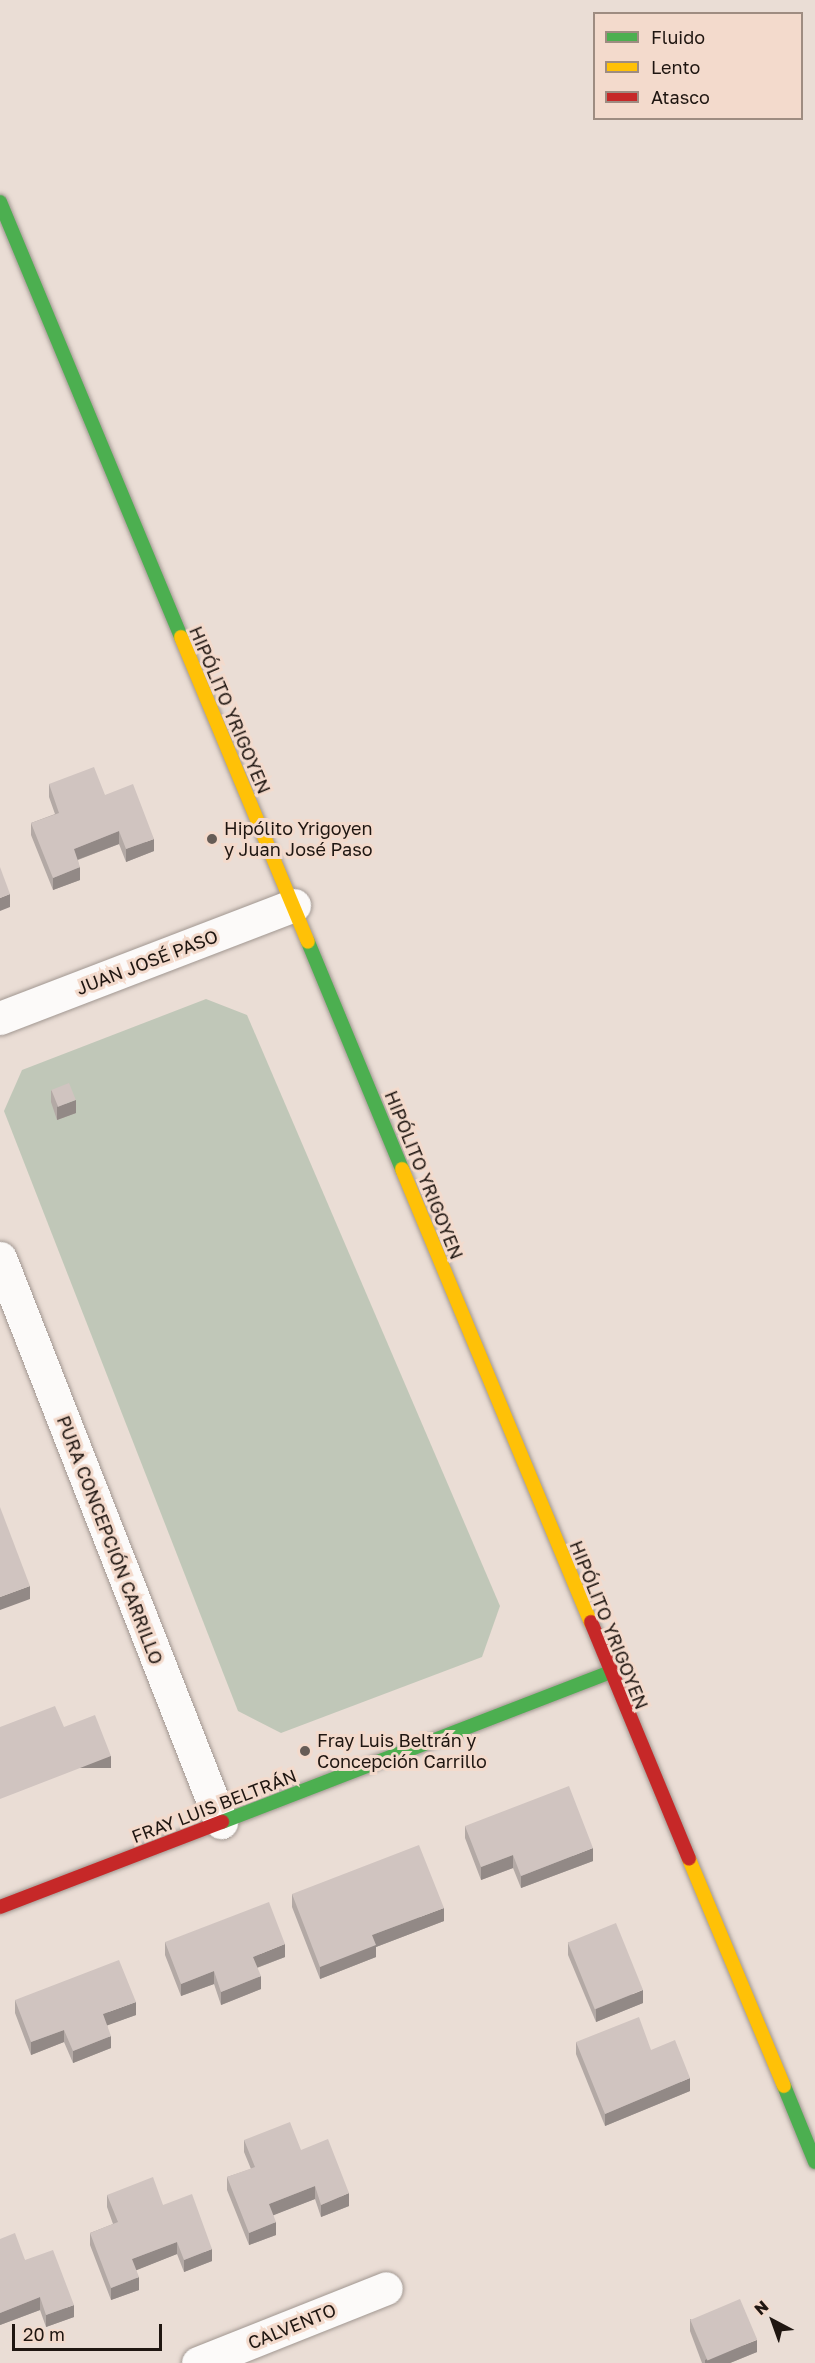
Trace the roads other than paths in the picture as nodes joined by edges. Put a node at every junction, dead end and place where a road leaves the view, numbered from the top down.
1 (0, 202) edge
2 (294, 905) junction
3 (0, 1018) edge
4 (0, 1258) edge
5 (609, 1673) junction
6 (220, 1822) junction
7 (0, 1907) edge
8 (815, 2162) edge
9 (386, 2288) dead end
10 (198, 2363) edge

1 - 2 main road, HIPÓLITO YRIGOYEN
2 - 3 street, JUAN JOSÉ PASO
2 - 5 main road, HIPÓLITO YRIGOYEN
4 - 6 street, PURA CONCEPCIÓN CARRILLO
5 - 6 main road, FRAY LUIS BELTRÁN
5 - 8 main road, HIPÓLITO YRIGOYEN
6 - 7 main road, FRAY LUIS BELTRÁN
9 - 10 street, CALVENTO

